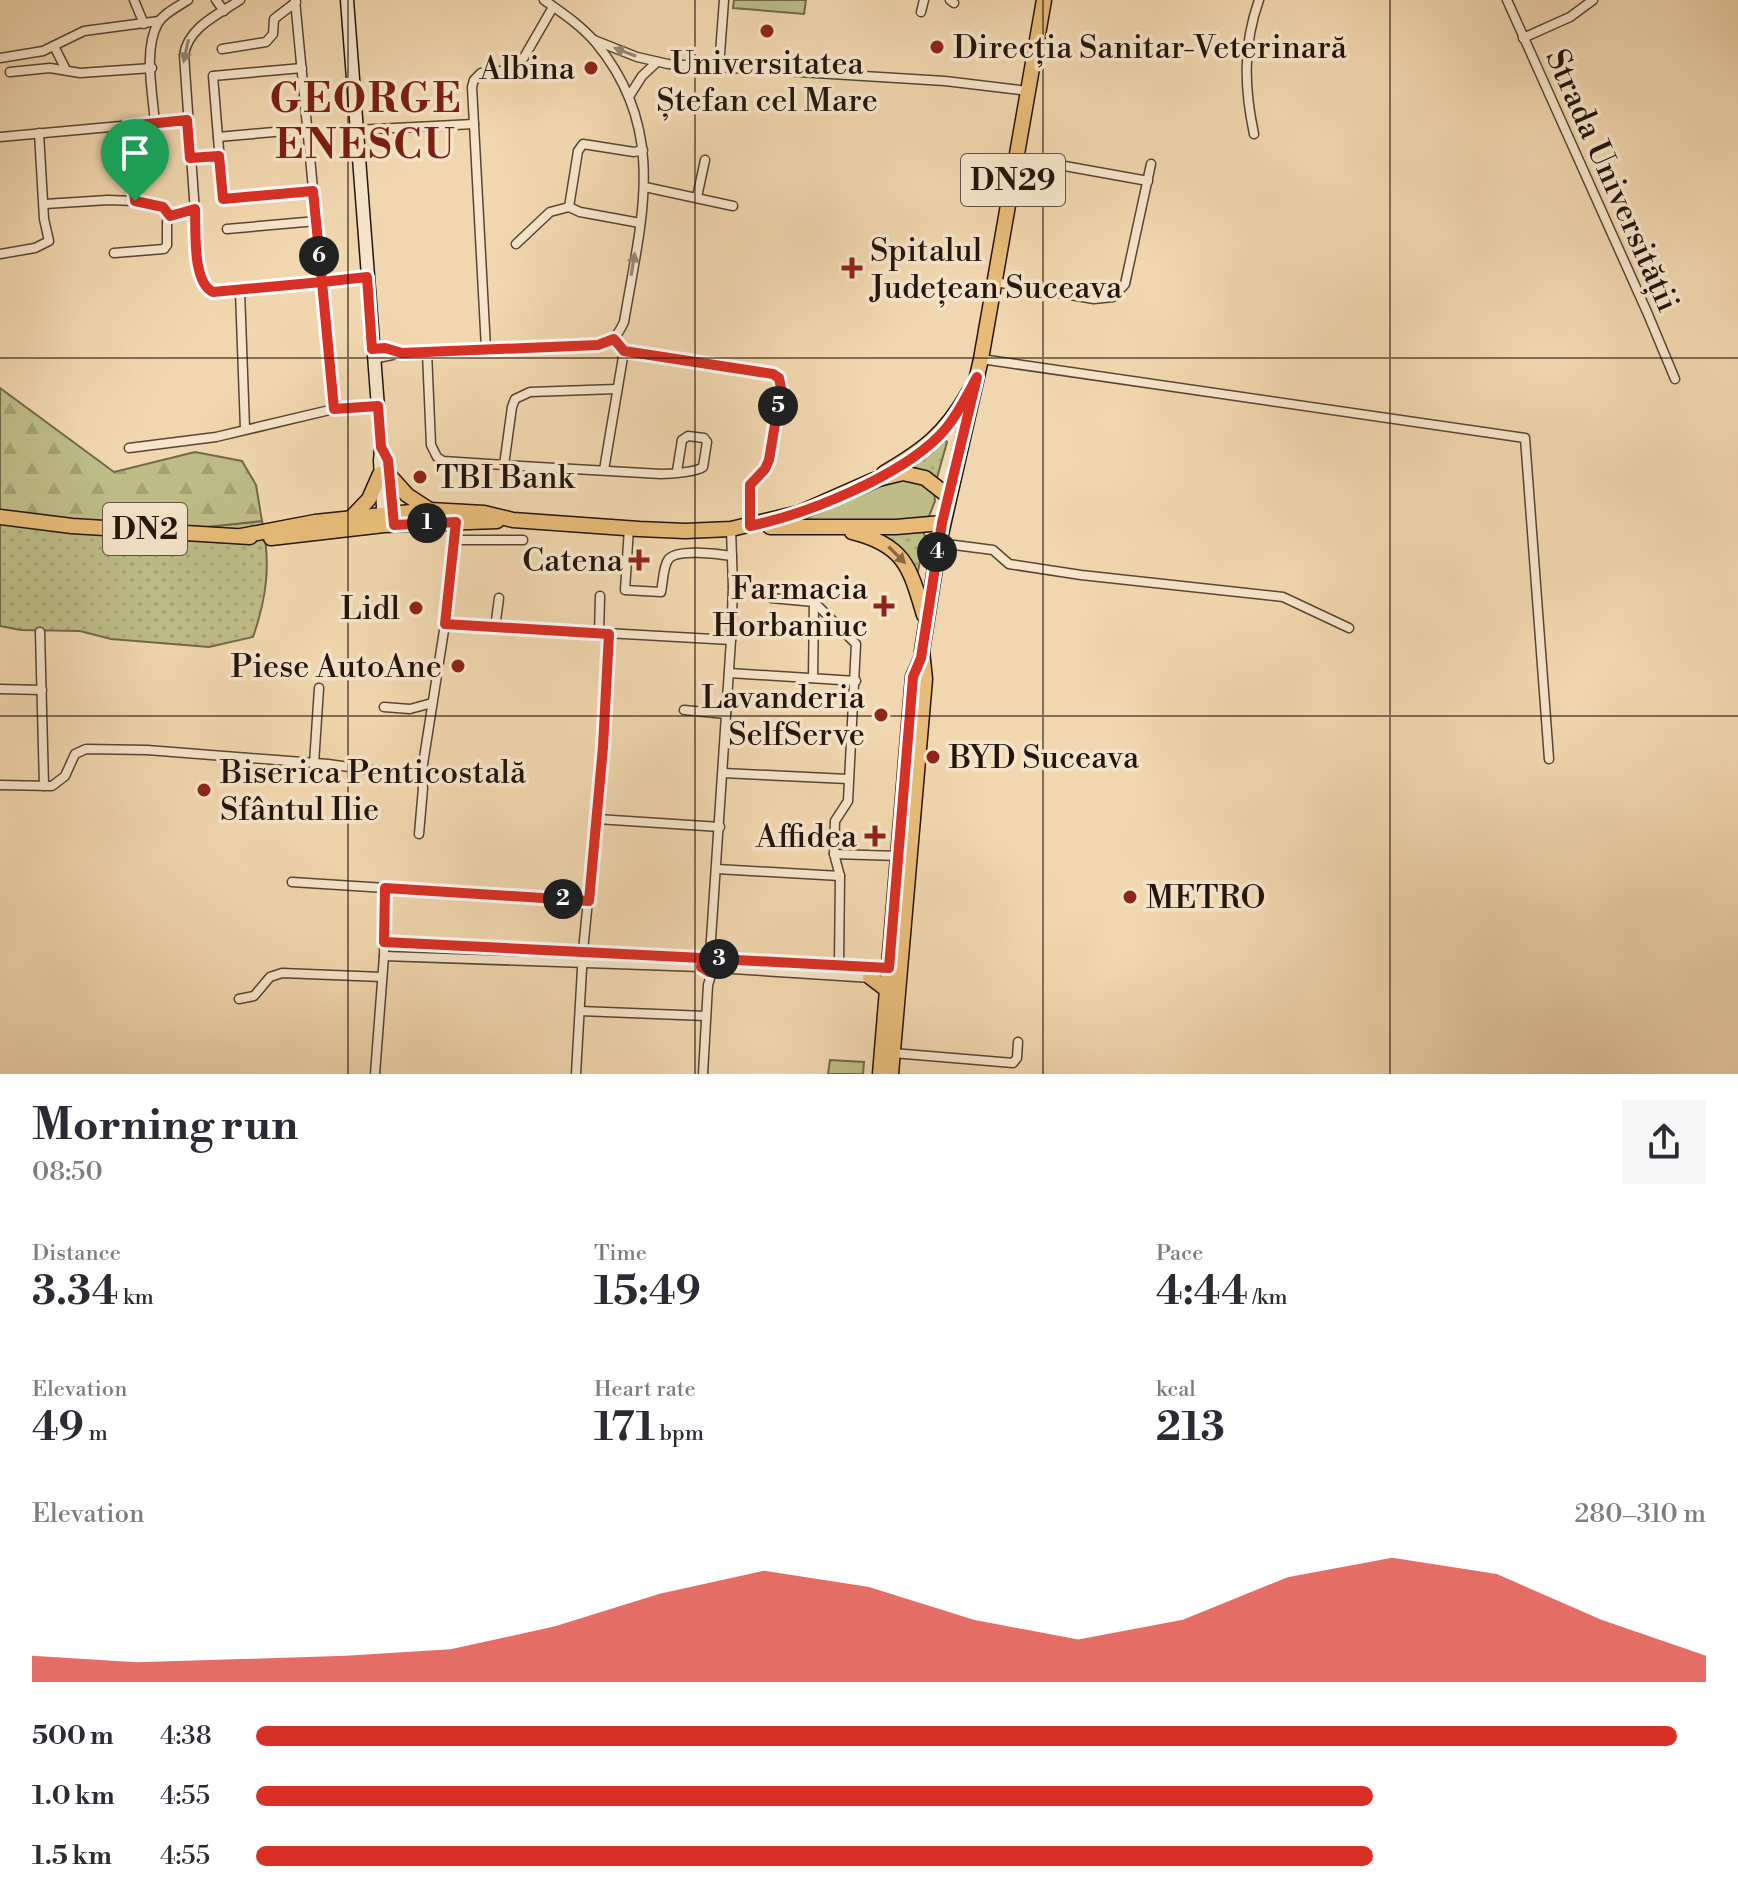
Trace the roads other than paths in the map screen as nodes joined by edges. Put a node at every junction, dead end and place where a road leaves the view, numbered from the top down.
1 (134, 0) edge
2 (188, 0) edge
3 (216, 0) edge
4 (240, 0) edge
5 (347, 0) edge
6 (544, 0) edge
7 (724, 0) edge
8 (924, 0) edge
9 (1044, 0) edge
10 (1259, 0) edge
11 (1507, 0) edge
12 (1593, 0) edge
13 (296, 1) edge
14 (553, 7) junction
15 (224, 11) junction
16 (921, 12) dead end
17 (159, 21) junction
18 (144, 24) junction
19 (1523, 38) junction
20 (594, 40) junction
21 (54, 46) junction
22 (222, 49) dead end
23 (0, 58) edge
24 (657, 62) junction
25 (719, 67) junction
26 (152, 68) junction
27 (302, 68) junction
28 (66, 70) junction
29 (10, 72) dead end
30 (1028, 91) junction
31 (630, 95) junction
32 (187, 120) junction
33 (155, 124) junction
34 (474, 124) junction
35 (128, 126) junction
36 (308, 129) junction
37 (356, 130) junction
38 (39, 133) junction
39 (1254, 134) dead end
40 (0, 137) edge
41 (218, 137) junction
42 (643, 150) junction
43 (219, 156) junction
44 (190, 158) junction
45 (705, 160) dead end
46 (1048, 163) dead end
47 (1151, 164) dead end
48 (1148, 181) junction
49 (645, 187) junction
50 (313, 191) junction
51 (697, 197) junction
52 (135, 201) junction
53 (45, 204) junction
54 (733, 206) dead end
55 (569, 207) junction
56 (195, 209) junction
57 (170, 216) junction
58 (317, 221) junction
59 (640, 223) junction
60 (227, 229) dead end
61 (516, 244) dead end
62 (114, 253) dead end
63 (0, 254) edge
64 (367, 277) junction
65 (322, 282) junction
66 (995, 282) junction
67 (240, 291) junction
68 (614, 339) junction
69 (486, 349) junction
70 (624, 351) junction
71 (427, 352) junction
72 (373, 354) junction
73 (981, 359) junction
74 (977, 377) junction
75 (1675, 379) dead end
76 (616, 389) junction
77 (378, 406) junction
78 (334, 409) junction
79 (245, 429) junction
80 (129, 448) dead end
81 (504, 465) junction
82 (604, 470) junction
83 (677, 471) junction
84 (385, 474) junction
85 (874, 480) junction
86 (948, 496) junction
87 (430, 510) junction
88 (0, 517) edge
89 (351, 518) junction
90 (388, 519) junction
91 (513, 520) junction
92 (456, 522) junction
93 (942, 523) junction
94 (750, 526) junction
95 (629, 528) junction
96 (833, 528) junction
97 (731, 529) junction
98 (241, 536) junction
99 (455, 540) junction
100 (523, 540) dead end
101 (939, 543) junction
102 (732, 556) junction
103 (733, 587) junction
104 (600, 596) dead end
105 (499, 598) dead end
106 (814, 602) junction
107 (926, 620) junction
108 (445, 624) junction
109 (495, 628) junction
110 (1349, 628) dead end
111 (40, 632) dead end
112 (604, 634) junction
113 (731, 640) junction
114 (921, 658) junction
115 (729, 673) junction
116 (813, 678) junction
117 (856, 681) junction
118 (319, 688) dead end
119 (0, 689) edge
120 (42, 690) junction
121 (432, 703) junction
122 (384, 707) dead end
123 (684, 710) dead end
124 (726, 714) junction
125 (1549, 759) dead end
126 (314, 764) junction
127 (723, 773) junction
128 (421, 777) junction
129 (848, 779) junction
130 (0, 785) edge
131 (44, 786) junction
132 (597, 819) junction
133 (720, 827) junction
134 (419, 834) dead end
135 (834, 854) junction
136 (899, 856) junction
137 (717, 869) junction
138 (840, 876) junction
139 (292, 882) dead end
140 (385, 888) junction
141 (589, 901) junction
142 (384, 942) junction
143 (583, 951) junction
144 (384, 956) junction
145 (582, 962) junction
146 (709, 964) junction
147 (839, 964) junction
148 (382, 977) junction
149 (870, 977) joint
150 (892, 977) junction
151 (239, 999) dead end
152 (580, 1011) junction
153 (706, 1016) junction
154 (1018, 1042) dead end
155 (893, 1053) junction
156 (375, 1074) edge
157 (576, 1074) edge
158 (703, 1074) edge
159 (880, 1074) edge
160 (891, 1074) edge

1 - 18 street
2 - 17 street
3 - 15 street
4 - 15 street
5 - 37 main road
6 - 14 street
7 - 25 street
8 - 16 street
9 - 30 main road, DN29
10 - 39 street
11 - 19 street, Strada Universității
12 - 19 street
13 - 22 street
13 - 27 street
14 - 20 street
14 - 34 street
15 -> 32 street
17 - 18 street
17 - 26 street
18 - 21 street
19 - 75 street, Strada Universității
24 -> 20 street
20 - 31 street
21 - 23 street
21 - 28 street
24 - 25 street
24 - 31 street
25 - 30 street
26 - 28 street
26 - 33 street
27 - 36 street
27 - 41 street
28 - 29 street
30 - 66 main road, DN29
31 - 42 street
32 - 33 street
32 - 44 street
33 - 35 street
34 - 37 street
34 - 69 street
35 - 38 street
35 - 52 street
36 - 41 street
36 - 50 street
37 - 64 main road
38 - 40 street
38 - 53 street
41 - 43 street
42 - 49 street
42 - 55 street
43 - 44 street
43 - 50 street
44 - 56 street
45 - 51 street
46 - 48 street
47 - 48 street
48 - 66 street
49 - 51 street
49 - 59 street
50 - 58 street
51 - 54 street
52 - 53 street
52 - 57 street
53 - 63 street
55 - 59 street
55 - 61 street
56 - 57 street
56 - 67 street
57 - 62 street
58 - 60 street
58 - 65 street
68 -> 59 street
64 - 65 street
64 - 72 main road
65 - 67 street
65 - 78 street
66 - 73 main road, DN29
67 - 79 street
68 - 69 street
68 - 70 street
69 - 71 street
70 - 76 street
70 - 94 street
71 - 72 street
71 - 81 street
72 - 77 main road
73 - 74 main road, DN29
73 - 125 street
74 - 85 main road, DN29
74 - 86 main road, DN29
76 - 81 street
76 - 82 street
77 - 78 street
77 - 84 main road
78 - 79 street
79 - 80 street
81 - 82 street
82 - 83 street
83 - 83 street
84 - 87 main road
84 - 89 main road
84 - 90 main road
85 - 86 main road, DN2
85 - 94 main road, DN2
86 - 93 main road, DN2
87 - 90 main road, DN2
87 - 91 main road, DN2
88 - 98 main road, DN2
89 - 90 main road, DN2
89 - 98 main road, DN2
90 - 92 main road, DN2
90 - 98 main road, DN2
91 - 92 main road, DN2
91 - 95 main road, DN2
92 - 99 street
93 - 96 main road, DN2
93 - 101 main road, DN2
94 - 96 main road, DN2
94 - 97 main road, DN2
95 - 97 main road, DN2
95 - 102 street
96 -> 107 main road, DN2
97 - 102 street
99 - 100 street
99 - 108 street
101 - 107 main road, DN2
101 - 110 street
102 - 103 street
103 - 106 street
103 - 113 street
104 - 112 street
105 - 109 street
106 - 116 street
106 - 117 street
107 - 114 main road, DN2
108 - 109 street
108 - 121 street
109 - 112 street
111 - 120 street
112 - 113 street
112 - 132 street
113 - 115 street
114 - 136 main road, DN2
114 - 150 main road, DN2
115 - 116 street
115 - 124 street
116 - 117 street
117 - 129 street
118 - 126 street
119 - 120 street
120 - 131 street
121 - 122 street
121 - 128 street
123 - 124 street
124 - 127 street
126 - 128 street
126 - 131 street
127 - 129 street
127 - 133 street
128 - 134 street
129 - 135 street
130 - 131 street
132 - 133 street
132 - 141 street
133 - 137 street
135 - 136 street
135 - 138 street
136 - 150 main road, DN2
137 - 138 street
137 - 146 street
138 - 147 street
139 - 140 street
140 - 141 street
140 - 142 street
141 - 143 street
142 - 143 street
142 - 144 street
143 - 145 street
143 - 146 street
144 - 145 street
144 - 148 street
145 - 146 street
145 - 152 street
146 - 147 street
146 - 149 street
146 - 153 street
147 - 150 street
148 - 151 street
148 - 156 street
149 - 150 main road
150 - 155 main road, DN2
150 - 159 main road, DN2
152 - 153 street
152 - 157 street
153 - 158 street
154 - 155 street
155 - 160 main road, DN2

